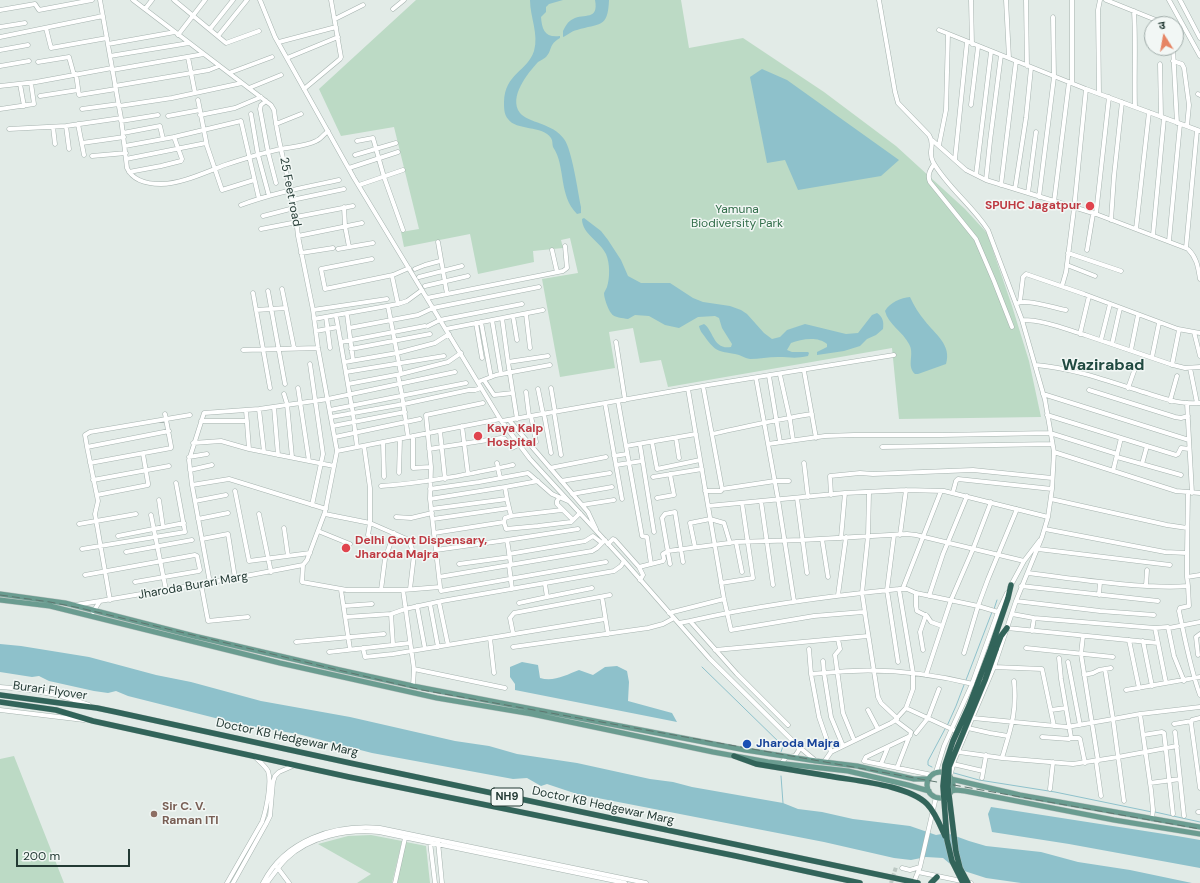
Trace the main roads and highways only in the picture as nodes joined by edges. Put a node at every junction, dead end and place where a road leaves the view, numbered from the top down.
1 (1011, 586) road end
2 (0, 594) edge
3 (0, 600) edge
4 (1007, 628) road end
5 (993, 648) junction
6 (0, 695) edge
7 (0, 702) edge
8 (97, 708) joint
9 (93, 721) joint
10 (734, 756) junction
11 (932, 775) junction
12 (951, 778) junction
13 (929, 791) junction
14 (951, 791) junction
15 (1200, 827) edge
16 (1200, 834) edge
17 (947, 840) junction
18 (937, 877) road end
19 (860, 883) edge
20 (916, 883) edge
21 (930, 883) edge
22 (963, 883) edge
23 (968, 883) edge

1 - 5 highway
2 - 11 main road
3 - 10 main road
4 - 5 highway
5 - 17 highway, bridge
5 - 23 highway, bridge
6 - 8 highway, Burari Flyover
7 - 9 highway, Burari Flyover / NH9
8 - 20 highway, Doctor KB Hedgewar Marg / NH9
9 - 19 highway, Doctor KB Hedgewar Marg / NH9
10 - 13 main road
10 - 17 highway, bridge
11 - 12 main road
11 - 13 main road
12 - 14 main road
12 - 15 main road
13 - 14 main road
14 - 16 main road
17 - 22 highway, bridge
18 - 21 highway

